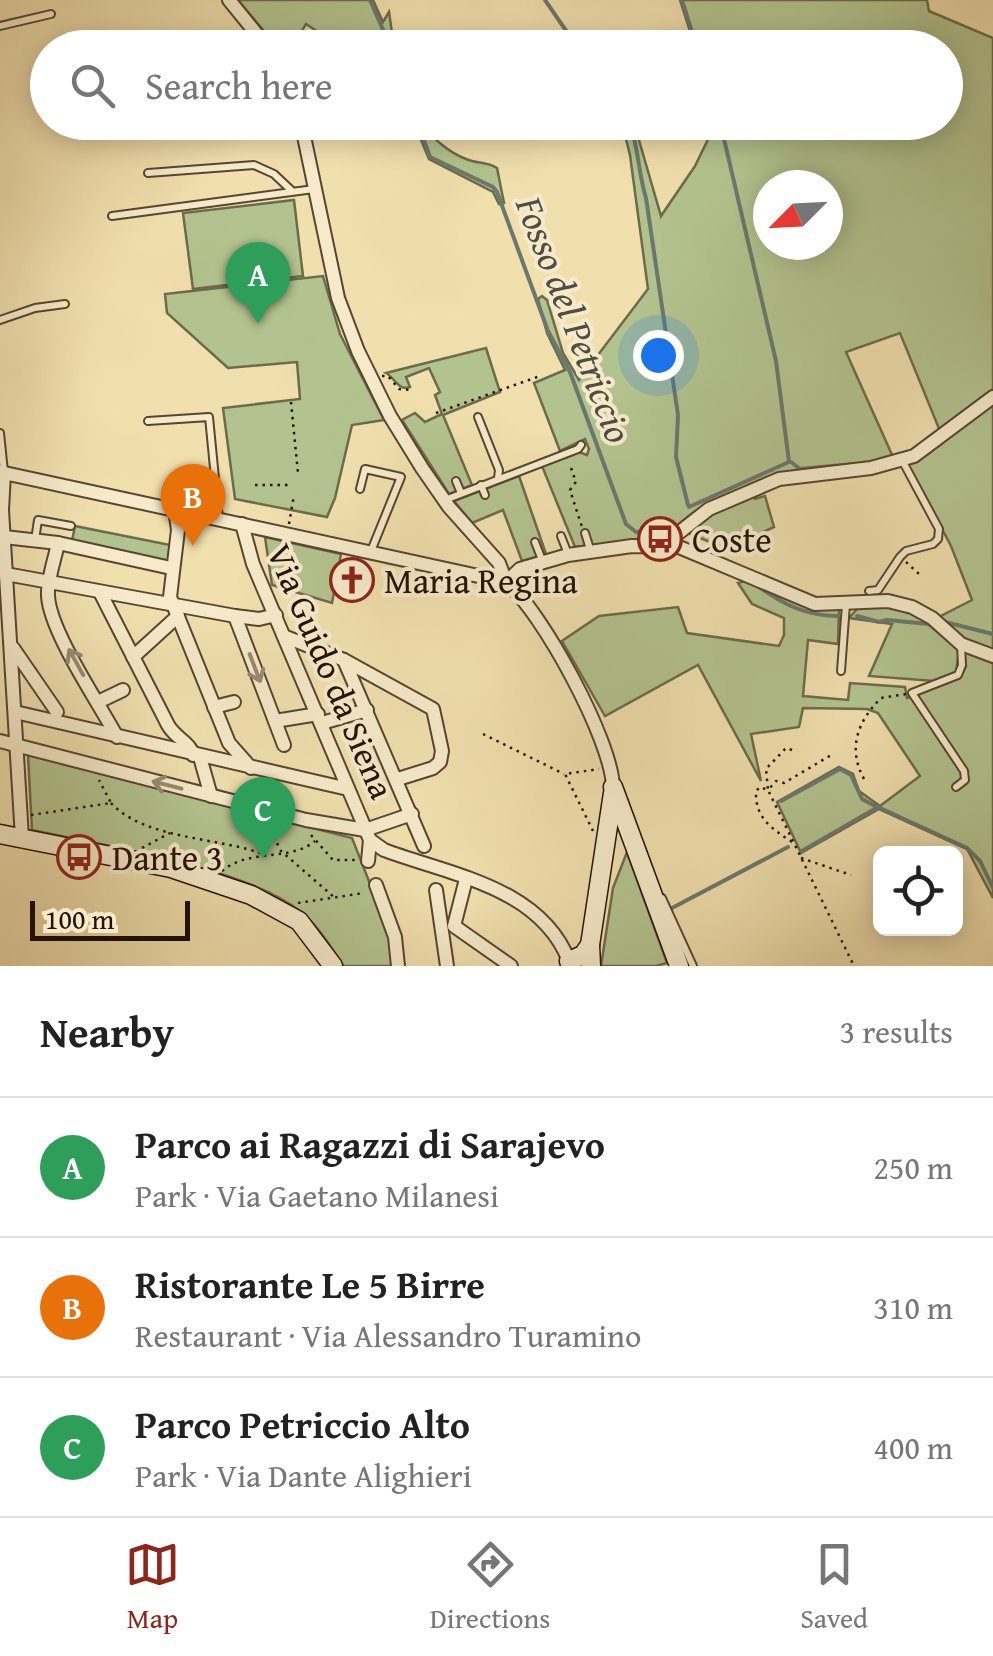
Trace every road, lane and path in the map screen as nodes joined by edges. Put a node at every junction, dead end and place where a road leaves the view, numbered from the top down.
1 (229, 0) edge
2 (51, 14) dead end
3 (0, 26) edge
4 (253, 30) edge
5 (304, 140) edge
6 (148, 173) dead end
7 (314, 189) junction
8 (293, 192) junction
9 (112, 216) dead end
10 (65, 304) dead end
11 (0, 320) edge
12 (540, 376) dead end
13 (371, 380) junction
14 (411, 390) dead end
15 (993, 397) edge
16 (291, 402) dead end
17 (436, 413) dead end
18 (478, 417) dead end
19 (148, 421) dead end
20 (0, 433) edge
21 (582, 445) dead end
22 (902, 460) junction
23 (571, 468) dead end
24 (2, 472) edge
25 (298, 473) dead end
26 (497, 479) junction
27 (456, 481) dead end
28 (255, 485) dead end
29 (288, 485) dead end
30 (480, 485) junction
31 (360, 489) dead end
32 (461, 493) junction
33 (294, 495) dead end
34 (485, 495) dead end
35 (444, 500) junction
36 (175, 509) junction
37 (219, 519) junction
38 (242, 524) junction
39 (71, 526) dead end
40 (289, 526) dead end
41 (585, 533) joint
42 (561, 536) dead end
43 (4, 537) junction
44 (477, 539) junction
45 (35, 540) junction
46 (58, 542) junction
47 (535, 542) dead end
48 (662, 546) junction
49 (371, 551) junction
50 (590, 551) junction
51 (568, 555) junction
52 (900, 557) junction
53 (543, 562) junction
54 (171, 568) junction
55 (6, 574) junction
56 (920, 574) dead end
57 (482, 575) junction
58 (506, 582) junction
59 (50, 584) junction
60 (869, 591) dead end
61 (4, 594) edge
62 (101, 594) junction
63 (846, 603) junction
64 (176, 611) junction
65 (276, 615) junction
66 (236, 616) junction
67 (286, 637) junction
68 (11, 644) junction
69 (961, 644) junction
70 (993, 656) edge
71 (133, 657) junction
72 (344, 660) junction
73 (841, 672) dead end
74 (123, 690) dead end
75 (912, 693) junction
76 (98, 702) junction
77 (234, 702) dead end
78 (214, 707) junction
79 (367, 710) junction
80 (15, 712) junction
81 (56, 712) dead end
82 (320, 719) junction
83 (275, 721) junction
84 (483, 734) dead end
85 (117, 737) junction
86 (0, 741) edge
87 (284, 745) dead end
88 (18, 746) junction
89 (792, 750) dead end
90 (833, 754) dead end
91 (196, 756) junction
92 (96, 767) junction
93 (252, 768) junction
94 (599, 769) dead end
95 (566, 774) junction
96 (398, 779) junction
97 (864, 779) dead end
98 (613, 787) junction
99 (956, 787) dead end
100 (348, 789) junction
101 (768, 790) junction
102 (211, 796) junction
103 (111, 803) junction
104 (784, 804) dead end
105 (776, 807) junction
106 (260, 808) junction
107 (412, 814) junction
108 (30, 815) dead end
109 (306, 820) junction
110 (172, 833) junction
111 (602, 833) junction
112 (0, 834) edge
113 (630, 834) junction
114 (368, 835) junction
115 (22, 838) junction
116 (315, 841) junction
117 (792, 842) junction
118 (424, 846) dead end
119 (138, 850) dead end
120 (281, 852) junction
121 (266, 855) junction
122 (800, 858) junction
123 (368, 860) joint
124 (851, 875) dead end
125 (217, 876) dead end
126 (466, 879) junction
127 (377, 888) joint
128 (436, 890) dead end
129 (651, 896) junction
130 (335, 898) junction
131 (286, 904) dead end
132 (590, 945) junction
133 (570, 963) edge
134 (333, 966) edge
135 (398, 966) edge
136 (447, 966) edge
137 (511, 966) edge
138 (591, 966) edge
139 (680, 966) edge
140 (693, 966) edge
141 (854, 966) edge

1 - 4 street
2 - 3 lane
5 - 7 street
6 - 8 lane
7 - 8 lane
7 - 13 street
8 - 9 lane
10 - 11 lane
12 - 17 path
13 - 14 path
13 - 35 street
15 - 22 street
16 - 25 path
18 - 26 lane
19 - 37 lane
20 - 24 lane
21 - 26 lane
22 - 48 street
22 - 52 lane
23 - 41 path
24 - 36 street
24 - 43 street
26 - 30 lane
27 - 32 lane
28 - 29 path
30 - 32 lane
30 - 34 lane
31 - 49 lane
32 - 35 lane
33 - 40 path
35 - 44 street
36 - 37 street
36 - 54 street
37 - 38 street
38 - 49 street
38 - 65 street, Via Guido da Siena
39 - 45 lane
41 - 50 lane
42 - 51 lane
43 - 45 street
43 - 55 street
44 - 57 street
44 - 58 street
45 - 46 street
46 - 54 street
46 - 59 street
47 - 53 lane
48 - 50 street
48 - 63 street
49 - 57 street
50 - 51 street
51 - 53 street
52 - 56 path
52 - 60 lane
53 - 58 street
54 - 64 street
55 - 59 street
55 - 61 street
57 - 58 street
58 - 98 street
59 - 62 street
76 -> 59 street
61 - 68 street
62 - 64 street
62 - 71 street
63 - 69 street
63 - 73 lane
64 - 66 street
64 - 71 street
64 - 78 street
65 - 66 street
65 - 67 street, Via Guido da Siena
66 -> 83 street
67 - 72 street
67 - 82 street, Via Guido da Siena
68 - 80 street
68 - 81 street
69 - 70 street
69 - 75 lane
71 - 91 street
72 - 79 street
72 - 96 street
74 - 76 street
75 - 97 path
75 - 99 lane
76 - 85 street
77 - 78 street
78 - 93 street
79 - 82 street
79 - 96 street
80 - 85 street
80 - 88 street
82 - 83 street
82 - 100 street, Via Guido da Siena
83 - 87 street
84 - 95 path
85 - 91 street
86 - 88 street
88 - 92 street
88 - 115 street
89 - 101 path
90 - 101 path
91 - 93 street
91 - 102 street
102 -> 92 street
92 - 103 path
93 - 100 street
94 - 95 path
95 - 111 path
96 - 107 street
98 - 111 street
98 - 113 street
100 - 114 street, Via Guido da Siena
101 - 105 path
101 - 117 path
102 - 106 street
103 - 108 path
103 - 110 path
104 - 105 path
105 - 117 path
106 - 109 street
106 - 120 path
107 - 114 street
107 - 118 street
109 - 114 street
109 - 116 path
110 - 119 path
110 - 121 path
111 - 113 street
111 - 132 street
112 - 115 street
113 - 129 street
114 - 123 street
114 - 126 street
115 - 134 street
116 - 120 path
116 - 123 path
117 - 122 path
120 - 121 path
120 - 130 path
121 - 125 path
122 - 124 path
122 - 141 path
126 - 133 street
126 - 137 street
127 - 130 path
127 - 135 street
128 - 136 street
129 - 139 street
129 - 140 lane
130 - 131 path
132 - 133 street
132 - 138 street

